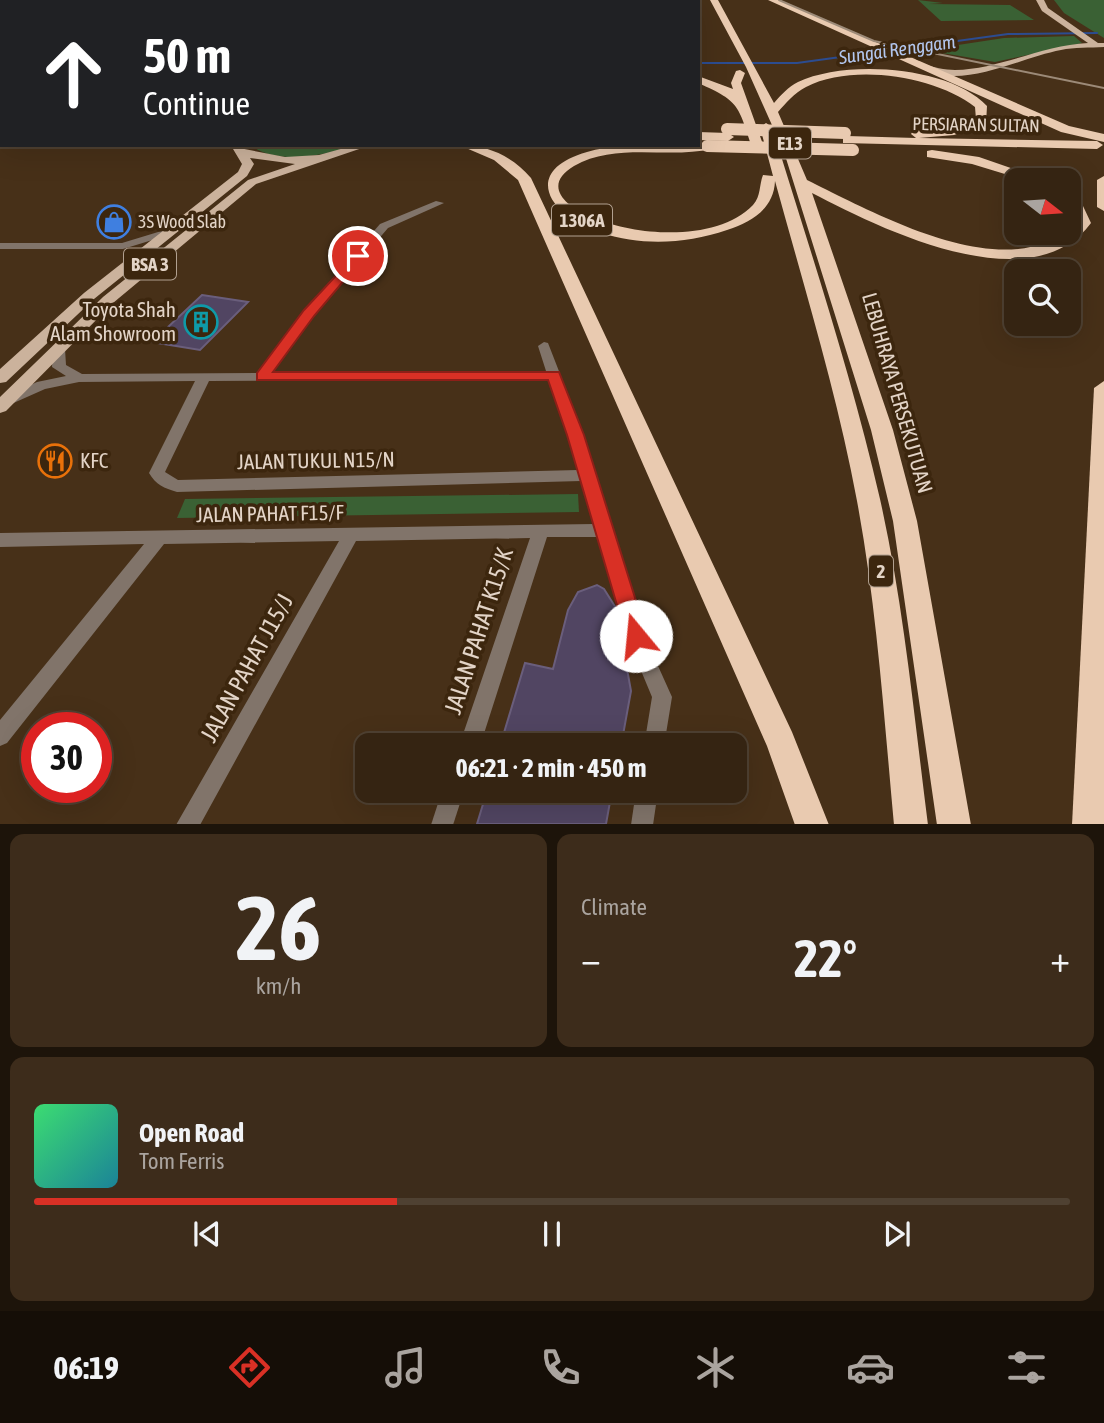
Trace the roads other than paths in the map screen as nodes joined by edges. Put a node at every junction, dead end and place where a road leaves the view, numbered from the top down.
1 (702, 0) edge
2 (714, 0) edge
3 (772, 0) edge
4 (1040, 0) edge
5 (1050, 0) edge
6 (1095, 42) edge
7 (727, 48) dead end
8 (1058, 48) junction
9 (742, 65) junction
10 (923, 67) junction
11 (980, 69) junction
12 (700, 80) edge
13 (994, 99) junction
14 (744, 104) junction
15 (773, 111) junction
16 (700, 129) edge
17 (917, 134) junction
18 (728, 136) junction
19 (1104, 138) edge
20 (701, 141) edge
21 (849, 142) junction
22 (1071, 145) junction
23 (1104, 145) edge
24 (359, 147) edge
25 (470, 147) edge
26 (649, 147) edge
27 (236, 148) edge
28 (917, 152) junction
29 (1104, 152) edge
30 (325, 157) junction
31 (1104, 159) edge
32 (1004, 169) edge
33 (768, 178) junction
34 (1104, 180) edge
35 (801, 182) junction
36 (439, 203) dead end
37 (1104, 207) edge
38 (793, 211) junction
39 (173, 230) junction
40 (1063, 245) edge
41 (0, 246) edge
42 (123, 246) junction
43 (122, 269) junction
44 (544, 346) dead end
45 (59, 349) junction
46 (553, 375) junction
47 (204, 377) junction
48 (262, 377) junction
49 (0, 378) edge
50 (79, 378) junction
51 (1104, 388) edge
52 (3, 404) edge
53 (1103, 441) edge
54 (588, 475) junction
55 (604, 530) junction
56 (540, 533) junction
57 (350, 536) junction
58 (159, 538) junction
59 (0, 540) edge
60 (473, 733) edge
61 (656, 733) edge
62 (0, 736) edge
63 (449, 803) edge
64 (645, 803) edge
65 (187, 824) edge
66 (442, 824) edge
67 (642, 824) edge
68 (812, 824) edge
69 (911, 824) edge
70 (954, 824) edge
71 (1089, 824) edge

1 - 7 highway
2 - 9 highway, LEBUHRAYA PERSEKUTUAN / 2
3 - 10 highway
4 - 6 main road
5 - 6 main road
6 - 8 main road
6 - 8 main road
8 - 11 main road
9 - 14 highway
9 - 15 highway, LEBUHRAYA PERSEKUTUAN / 2
9 - 38 highway, LEBUHRAYA PERSEKUTUAN / 2
10 - 11 main road
10 - 13 highway
11 - 13 main road
12 - 14 highway
13 - 19 highway
14 - 33 highway
15 - 17 highway
15 - 35 highway, LEBUHRAYA PERSEKUTUAN / 2
16 - 18 highway
17 - 21 highway
17 - 22 highway
18 - 20 highway, E13
18 - 21 highway, E13, bridge
20 - 21 highway, bridge
21 - 22 highway, PERSIARAN SULTAN
21 - 28 highway
21 - 29 highway, PERSIARAN SULTAN
22 - 23 highway, PERSIARAN SULTAN
24 - 30 main road
25 - 68 highway
26 - 33 highway, 1306A
27 - 30 main road
27 - 39 main road, BSA 3
28 - 31 highway
28 - 32 highway
30 - 45 main road, BSA 3
33 - 38 highway
34 - 37 highway
35 - 40 highway
35 - 70 highway, LEBUHRAYA PERSEKUTUAN / 2
36 - 48 street
38 - 69 highway, LEBUHRAYA PERSEKUTUAN / 2
39 - 42 street
39 - 43 main road, BSA 3
41 - 42 street
42 - 43 street
43 - 49 main road, BSA 3
44 - 46 street
45 - 50 street
45 - 52 main road, BSA 3
46 - 48 street
46 - 54 street
47 - 48 street
47 - 50 street
47 - 54 street, JALAN TUKUL N15/N
50 - 52 street
51 - 53 highway
53 - 71 highway
54 - 55 street
55 - 56 street, JALAN PAHAT F15/F
55 - 61 street
56 - 57 street, JALAN PAHAT F15/F
56 - 60 street, JALAN PAHAT K15/K
57 - 58 street, JALAN PAHAT F15/F
57 - 65 street, JALAN PAHAT J15/J
58 - 59 street, JALAN PAHAT F15/F
58 - 62 street
63 - 66 street
64 - 67 street

